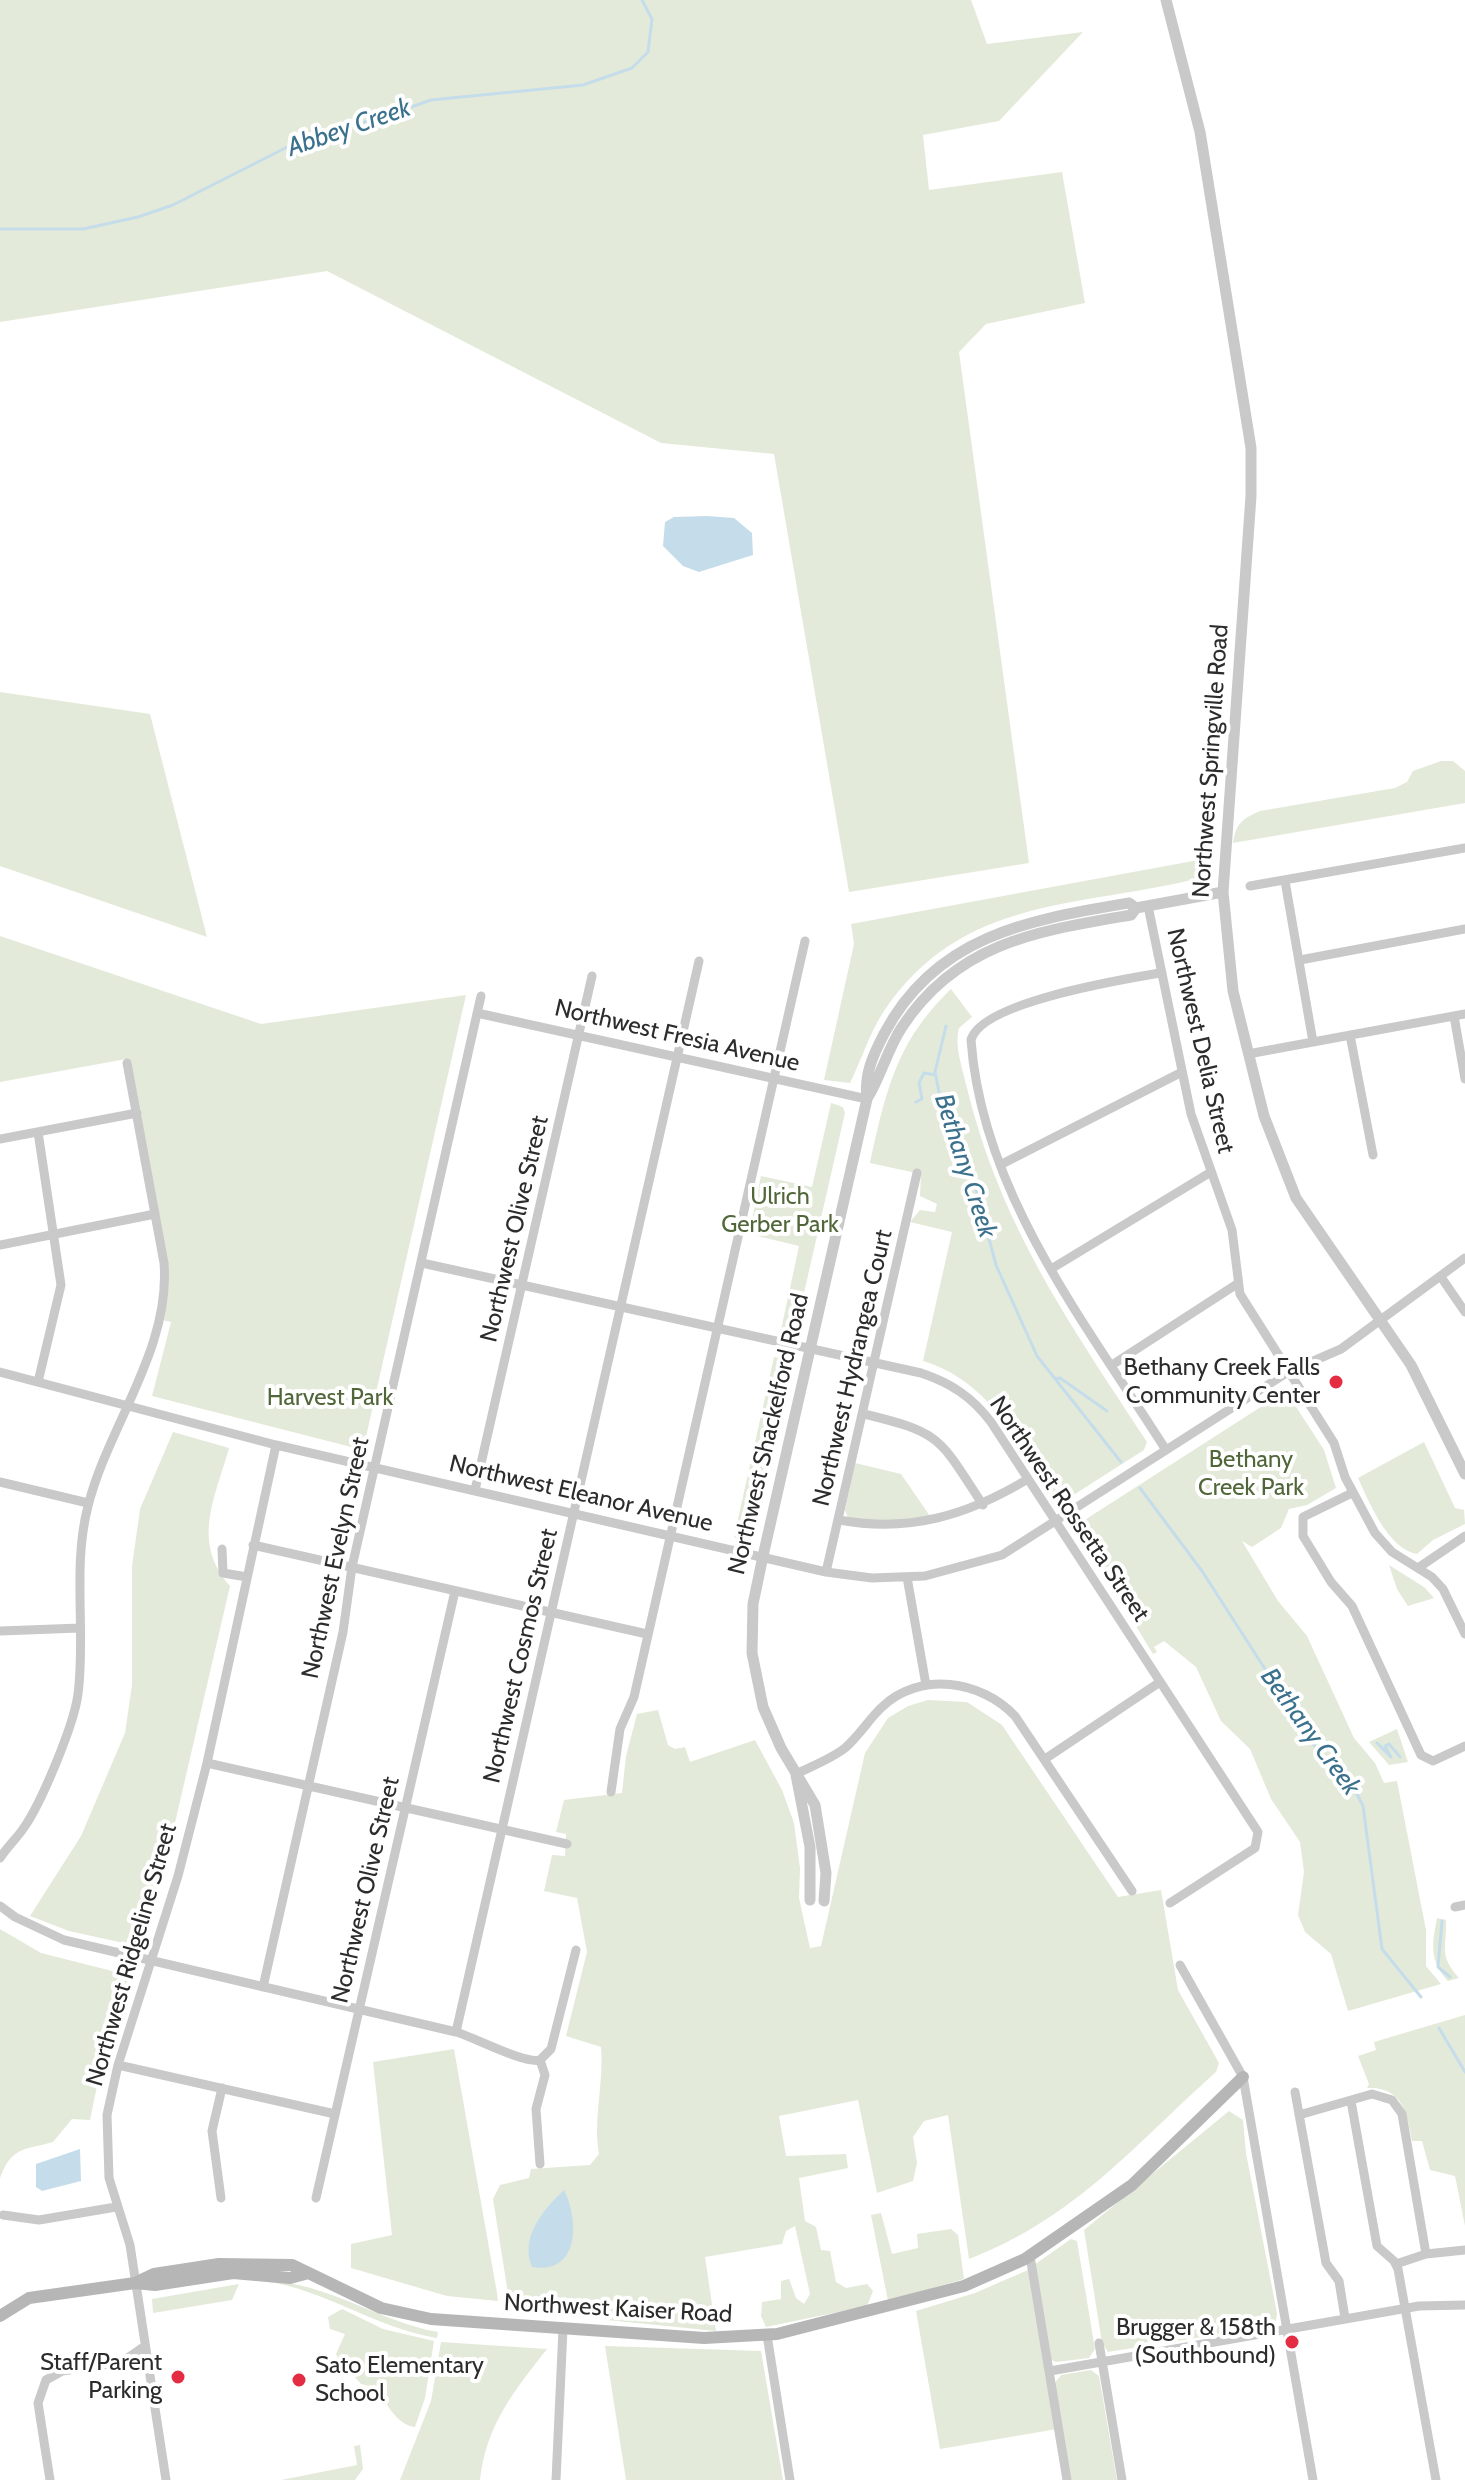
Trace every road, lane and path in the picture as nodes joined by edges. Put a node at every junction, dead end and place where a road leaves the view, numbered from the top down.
1 (1166, 0) edge
2 (1465, 848) edge
3 (1285, 881) junction
4 (1250, 886) dead end
5 (1223, 892) junction
6 (1142, 907) junction
7 (1465, 929) edge
8 (805, 941) dead end
9 (1300, 960) junction
10 (699, 961) dead end
11 (1160, 973) junction
12 (592, 976) dead end
13 (481, 996) dead end
14 (477, 1013) junction
15 (1465, 1014) edge
16 (1454, 1016) junction
17 (579, 1034) junction
18 (1350, 1035) junction
19 (1313, 1042) junction
20 (1248, 1054) junction
21 (677, 1056) junction
22 (127, 1063) dead end
23 (1182, 1072) junction
24 (774, 1078) junction
25 (1465, 1079) edge
26 (867, 1099) junction
27 (137, 1113) junction
28 (38, 1132) junction
29 (0, 1139) edge
30 (1373, 1155) dead end
31 (1002, 1164) junction
32 (1211, 1172) junction
33 (917, 1173) dead end
34 (155, 1214) junction
35 (56, 1234) junction
36 (0, 1245) edge
37 (1465, 1258) edge
38 (422, 1263) junction
39 (1051, 1269) junction
40 (1441, 1277) junction
41 (1237, 1284) junction
42 (523, 1285) junction
43 (620, 1306) junction
44 (1465, 1312) edge
45 (1381, 1320) junction
46 (717, 1328) junction
47 (812, 1349) junction
48 (875, 1363) junction
49 (1112, 1365) junction
50 (0, 1372) edge
51 (1288, 1372) junction
52 (38, 1382) junction
53 (128, 1405) junction
54 (864, 1414) junction
55 (276, 1445) junction
56 (1166, 1450) junction
57 (375, 1467) junction
58 (1465, 1474) edge
59 (1028, 1479) junction
60 (0, 1482) edge
61 (475, 1490) junction
62 (1352, 1493) junction
63 (88, 1503) junction
64 (983, 1505) junction
65 (574, 1513) junction
66 (839, 1520) junction
67 (1057, 1522) junction
68 (670, 1535) junction
69 (1465, 1536) edge
70 (253, 1545) junction
71 (222, 1549) dead end
72 (763, 1556) junction
73 (352, 1567) junction
74 (1418, 1568) junction
75 (826, 1572) junction
76 (247, 1577) junction
77 (907, 1577) junction
78 (455, 1591) junction
79 (552, 1613) junction
80 (80, 1628) junction
81 (0, 1631) edge
82 (647, 1634) junction
83 (1465, 1634) edge
84 (1160, 1682) junction
85 (926, 1685) junction
86 (1465, 1746) edge
87 (1045, 1759) junction
88 (207, 1763) junction
89 (796, 1774) junction
90 (308, 1785) junction
91 (611, 1792) dead end
92 (405, 1807) junction
93 (502, 1829) junction
94 (567, 1844) dead end
95 (0, 1858) edge
96 (1132, 1891) dead end
97 (810, 1900) dead end
98 (824, 1901) dead end
99 (1170, 1903) dead end
100 (0, 1906) edge
101 (576, 1950) dead end
102 (150, 1961) junction
103 (1180, 1965) dead end
104 (263, 1987) junction
105 (359, 2010) junction
106 (456, 2032) junction
107 (540, 2060) junction
108 (118, 2065) junction
109 (1243, 2077) junction
110 (222, 2088) junction
111 (1295, 2092) dead end
112 (1351, 2101) junction
113 (335, 2114) junction
114 (1299, 2115) junction
115 (540, 2164) dead end
116 (221, 2198) dead end
117 (316, 2198) dead end
118 (116, 2207) junction
119 (3, 2215) dead end
120 (1465, 2250) edge
121 (1426, 2254) junction
122 (1030, 2256) junction
123 (1396, 2264) junction
124 (135, 2283) junction
125 (1465, 2305) edge
126 (1406, 2308) junction
127 (0, 2316) edge
128 (1345, 2318) junction
129 (563, 2329) junction
130 (1287, 2329) junction
131 (767, 2335) junction
132 (1099, 2343) dead end
133 (145, 2346) junction
134 (122, 2362) junction
135 (1102, 2362) junction
136 (149, 2370) junction
137 (1050, 2371) junction
138 (50, 2480) edge
139 (166, 2480) edge
140 (556, 2480) edge
141 (790, 2480) edge
142 (1067, 2480) edge
143 (1122, 2480) edge
144 (1313, 2480) edge
145 (1436, 2480) edge

1 - 5 street, Northwest Springville Road
2 - 3 street
3 - 4 street
3 - 9 street
5 - 6 street, Northwest Shackelford Road
5 - 20 street, Northwest Springville Road
6 - 11 street, Northwest Delia Street
6 - 26 street, Northwest Shackelford Road
7 - 9 street
8 - 24 street
9 - 19 street
10 - 21 street, Northwest Cosmos Street
11 - 23 street, Northwest Delia Street
11 - 31 street
12 - 17 street, Northwest Olive Street
13 - 14 street, Northwest Evelyn Street
14 - 17 street, Northwest Fresia Avenue
14 - 38 street, Northwest Evelyn Street
15 - 16 street
16 - 18 street
16 - 25 street
17 - 21 street, Northwest Fresia Avenue
17 - 42 street, Northwest Olive Street
18 - 19 street
18 - 30 street
19 - 20 street
20 - 45 street, Northwest Springville Road
21 - 24 street, Northwest Fresia Avenue
21 - 43 street, Northwest Cosmos Street
22 - 27 street
23 - 31 street
23 - 32 street, Northwest Delia Street
24 - 26 street, Northwest Fresia Avenue
24 - 46 street
26 - 47 street, Northwest Shackelford Road
27 - 28 street
27 - 34 street
28 - 29 street
28 - 35 street
31 - 39 street
32 - 39 street
32 - 41 street, Northwest Delia Street
33 - 48 street, Northwest Hydrangea Court
34 - 35 street
34 - 53 street
35 - 36 street
35 - 52 street
37 - 40 street, Northwest Eleanor Avenue
38 - 42 street, Northwest Rossetta Street
38 - 57 street, Northwest Evelyn Street
39 - 49 street
40 - 44 street
40 - 45 street, Northwest Eleanor Avenue
41 - 49 street
41 - 51 street, Northwest Delia Street
42 - 43 street, Northwest Rossetta Street
42 - 61 street, Northwest Olive Street
43 - 46 street, Northwest Rossetta Street
43 - 65 street, Northwest Cosmos Street
45 - 51 street, Northwest Eleanor Avenue
45 - 58 street, Northwest Springville Road
46 - 47 street, Northwest Rossetta Street
46 - 68 street
47 - 48 street, Northwest Rossetta Street
47 - 72 street, Northwest Shackelford Road
48 - 54 street, Northwest Hydrangea Court
48 - 59 street, Northwest Rossetta Street
49 - 56 street
50 - 52 street, Northwest Eleanor Avenue
51 - 56 street, Northwest Eleanor Avenue
51 - 62 street, Northwest Delia Street
52 - 53 street, Northwest Eleanor Avenue
53 - 55 street, Northwest Eleanor Avenue
53 - 63 street
54 - 64 street
54 - 66 street, Northwest Hydrangea Court
55 - 57 street, Northwest Eleanor Avenue
55 - 70 street, Northwest Ridgeline Street
56 - 67 street, Northwest Eleanor Avenue
57 - 61 street, Northwest Eleanor Avenue
57 - 73 street, Northwest Evelyn Street
59 - 64 street
59 - 67 street, Northwest Rossetta Street
60 - 63 street
61 - 65 street, Northwest Eleanor Avenue
62 - 74 street, Northwest Delia Street
62 - 86 street
63 - 80 street
64 - 66 street
65 - 68 street, Northwest Eleanor Avenue
65 - 79 street, Northwest Cosmos Street
66 - 75 street, Northwest Hydrangea Court
67 - 77 street, Northwest Eleanor Avenue
67 - 84 street, Northwest Rossetta Street
68 - 72 street, Northwest Eleanor Avenue
68 - 82 street
69 - 74 street
70 - 73 street
70 - 76 street, Northwest Ridgeline Street
71 - 76 street
72 - 75 street, Northwest Eleanor Avenue
72 - 89 street, Northwest Shackelford Road
73 - 78 street
73 - 90 street, Northwest Evelyn Street
74 - 83 street, Northwest Delia Street
75 - 77 street, Northwest Eleanor Avenue
76 - 88 street, Northwest Ridgeline Street
77 - 85 street
78 - 79 street
78 - 92 street, Northwest Olive Street
79 - 82 street
79 - 93 street, Northwest Cosmos Street
80 - 81 street
80 - 95 street
82 - 91 street
84 - 87 street
84 - 99 street, Northwest Rossetta Street
85 - 87 street
85 - 89 street
87 - 96 street
88 - 90 street
88 - 102 street, Northwest Ridgeline Street
89 - 97 street, Northwest Shackelford Road
89 - 98 street, Northwest Shackelford Road
90 - 92 street
90 - 104 street, Northwest Evelyn Street
92 - 93 street
92 - 105 street, Northwest Olive Street
93 - 94 street
93 - 106 street, Northwest Cosmos Street
100 - 102 street
101 - 107 street
102 - 104 street
102 - 108 street, Northwest Ridgeline Street
103 - 109 street
104 - 105 street
105 - 106 street
105 - 113 street, Northwest Olive Street
106 - 107 street
107 - 115 street
108 - 110 street
108 - 118 street, Northwest Ridgeline Street
109 - 122 main road, Northwest Kaiser Road
109 - 130 street
110 - 113 street
110 - 116 street
111 - 114 street
112 - 114 street
112 - 121 street
112 - 123 street
113 - 117 street, Northwest Olive Street
114 - 128 street
118 - 119 street
118 - 124 street, Northwest Ridgeline Street
120 - 121 street
121 - 123 street
122 - 131 main road, Northwest Kaiser Road
122 - 137 street
123 - 126 street
124 - 127 main road, Northwest Kaiser Road
124 - 129 main road, Northwest Kaiser Road
124 - 133 street, Northwest Ridgeline Street
125 - 126 street
126 - 128 street
126 - 145 street
128 - 130 street
129 - 131 main road, Northwest Kaiser Road
129 - 140 street
130 - 135 street
130 - 144 street
131 - 141 street
132 - 135 street
133 - 134 street
133 - 136 street, Northwest Ridgeline Street
134 - 136 street
134 - 138 street
135 - 137 street
135 - 143 street
136 - 139 street, Northwest Ridgeline Street
137 - 142 street

